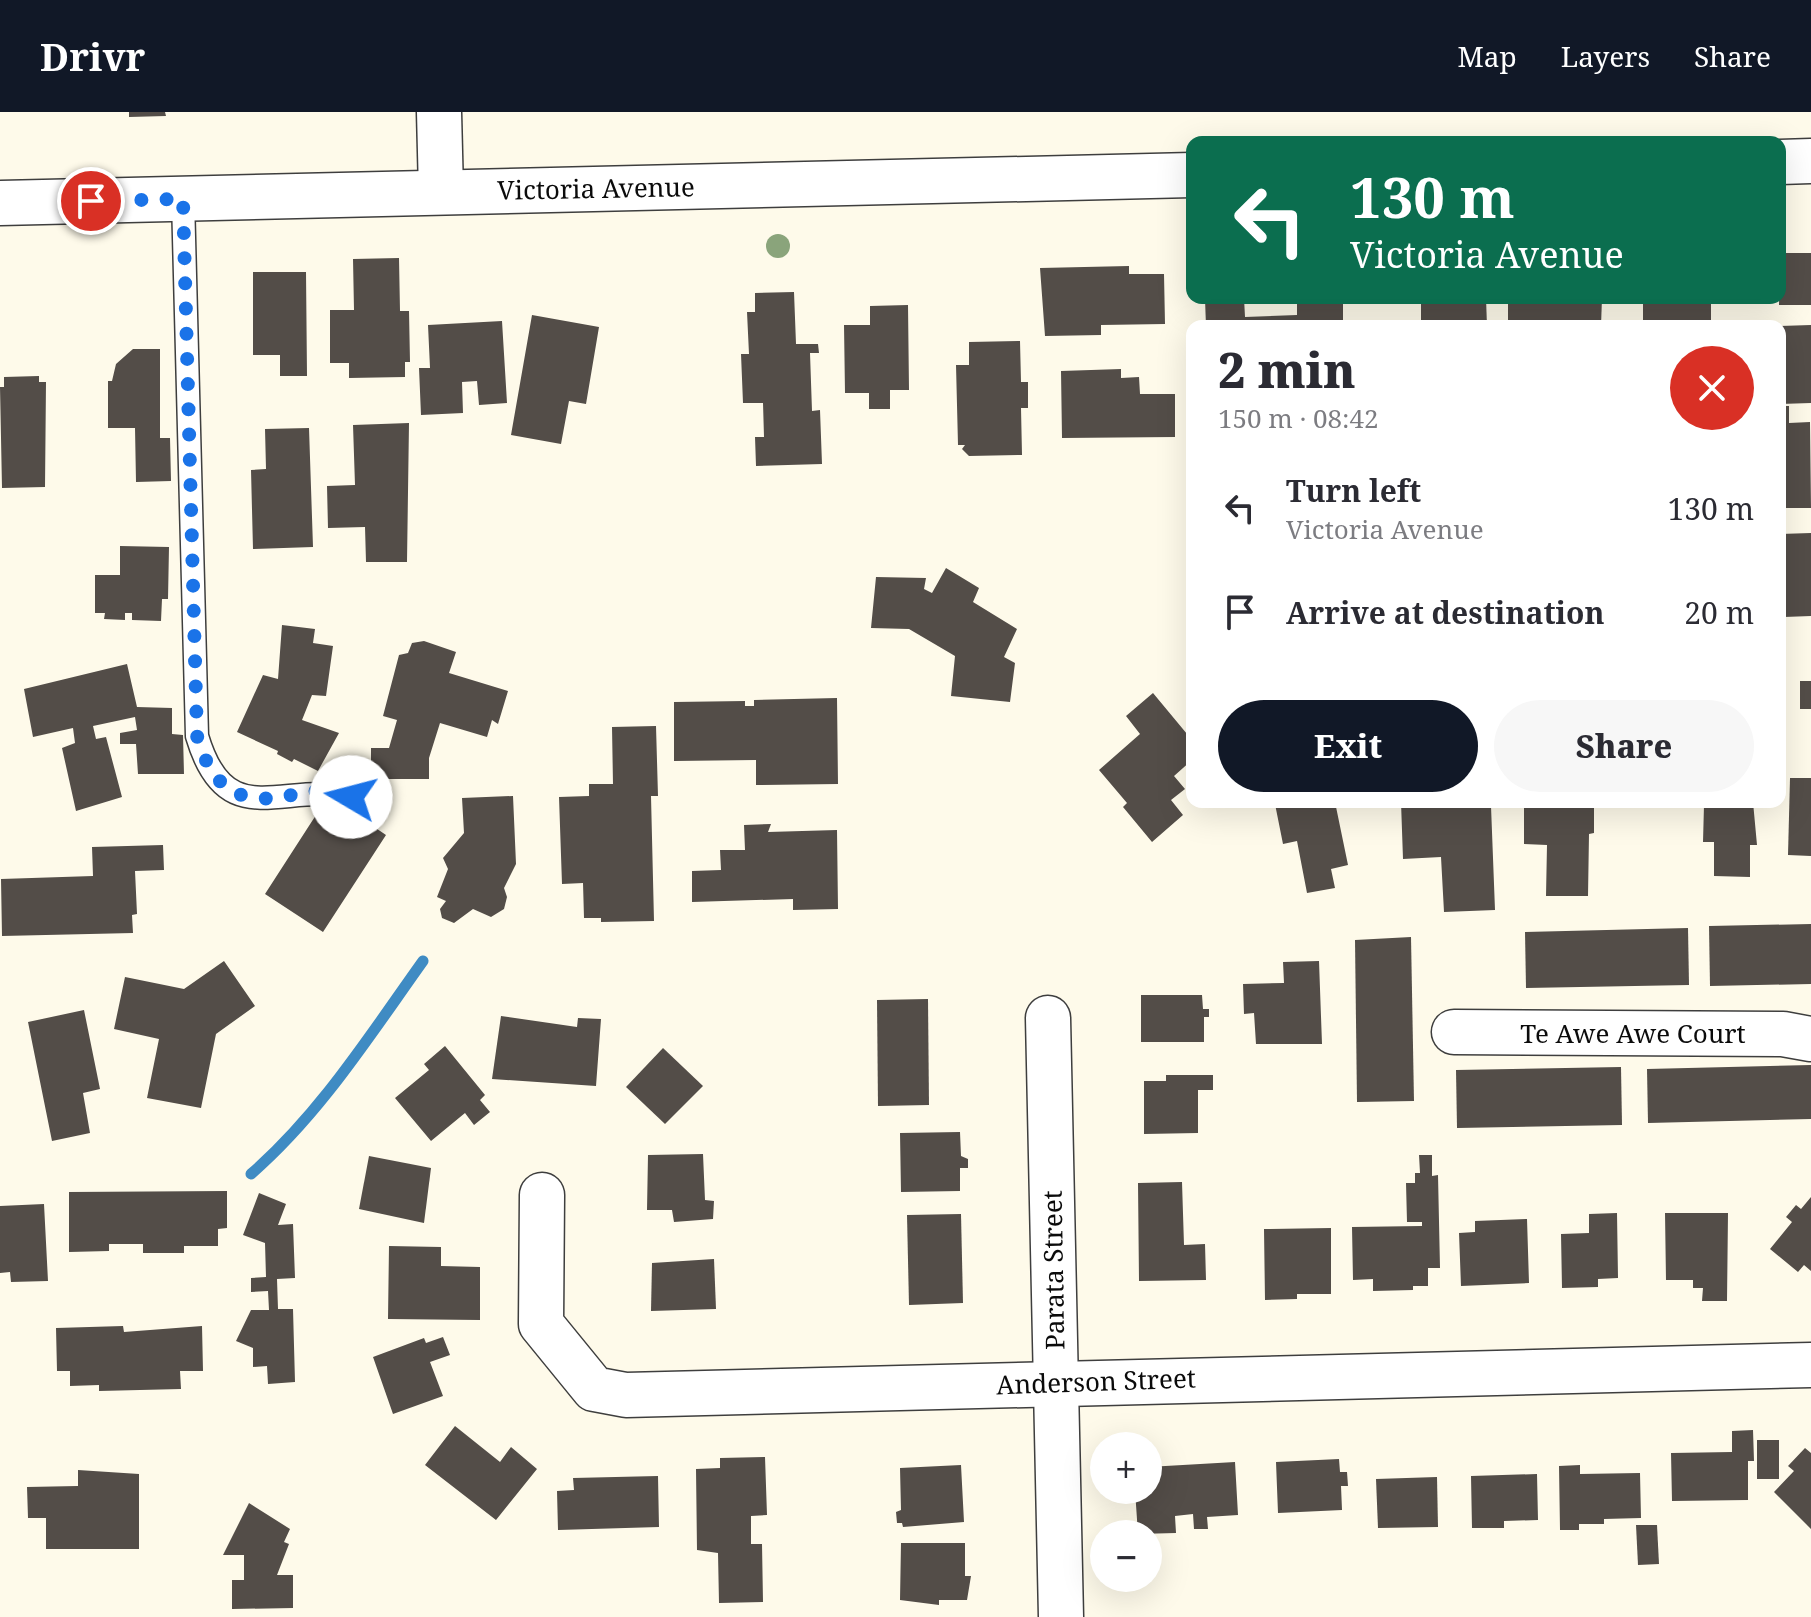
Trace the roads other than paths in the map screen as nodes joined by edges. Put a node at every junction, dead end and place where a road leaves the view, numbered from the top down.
1 (439, 112) edge
2 (1811, 161) edge
3 (1786, 162) edge
4 (1186, 175) edge
5 (441, 192) junction
6 (183, 199) junction
7 (0, 203) edge
8 (351, 797) dead end
9 (1048, 1018) dead end
10 (1454, 1032) dead end
11 (1811, 1039) edge
12 (542, 1195) dead end
13 (1811, 1365) edge
14 (1057, 1383) junction
15 (1061, 1617) edge

1 - 5 street
2 - 3 street
4 - 5 street, Victoria Avenue
5 - 6 street, Victoria Avenue
6 - 7 street, Victoria Avenue
6 - 8 lane
9 - 14 street, Parata Street
10 - 11 street, Te Awe Awe Court
12 - 14 street, Anderson Street
13 - 14 street, Anderson Street
14 - 15 street, Parata Street

